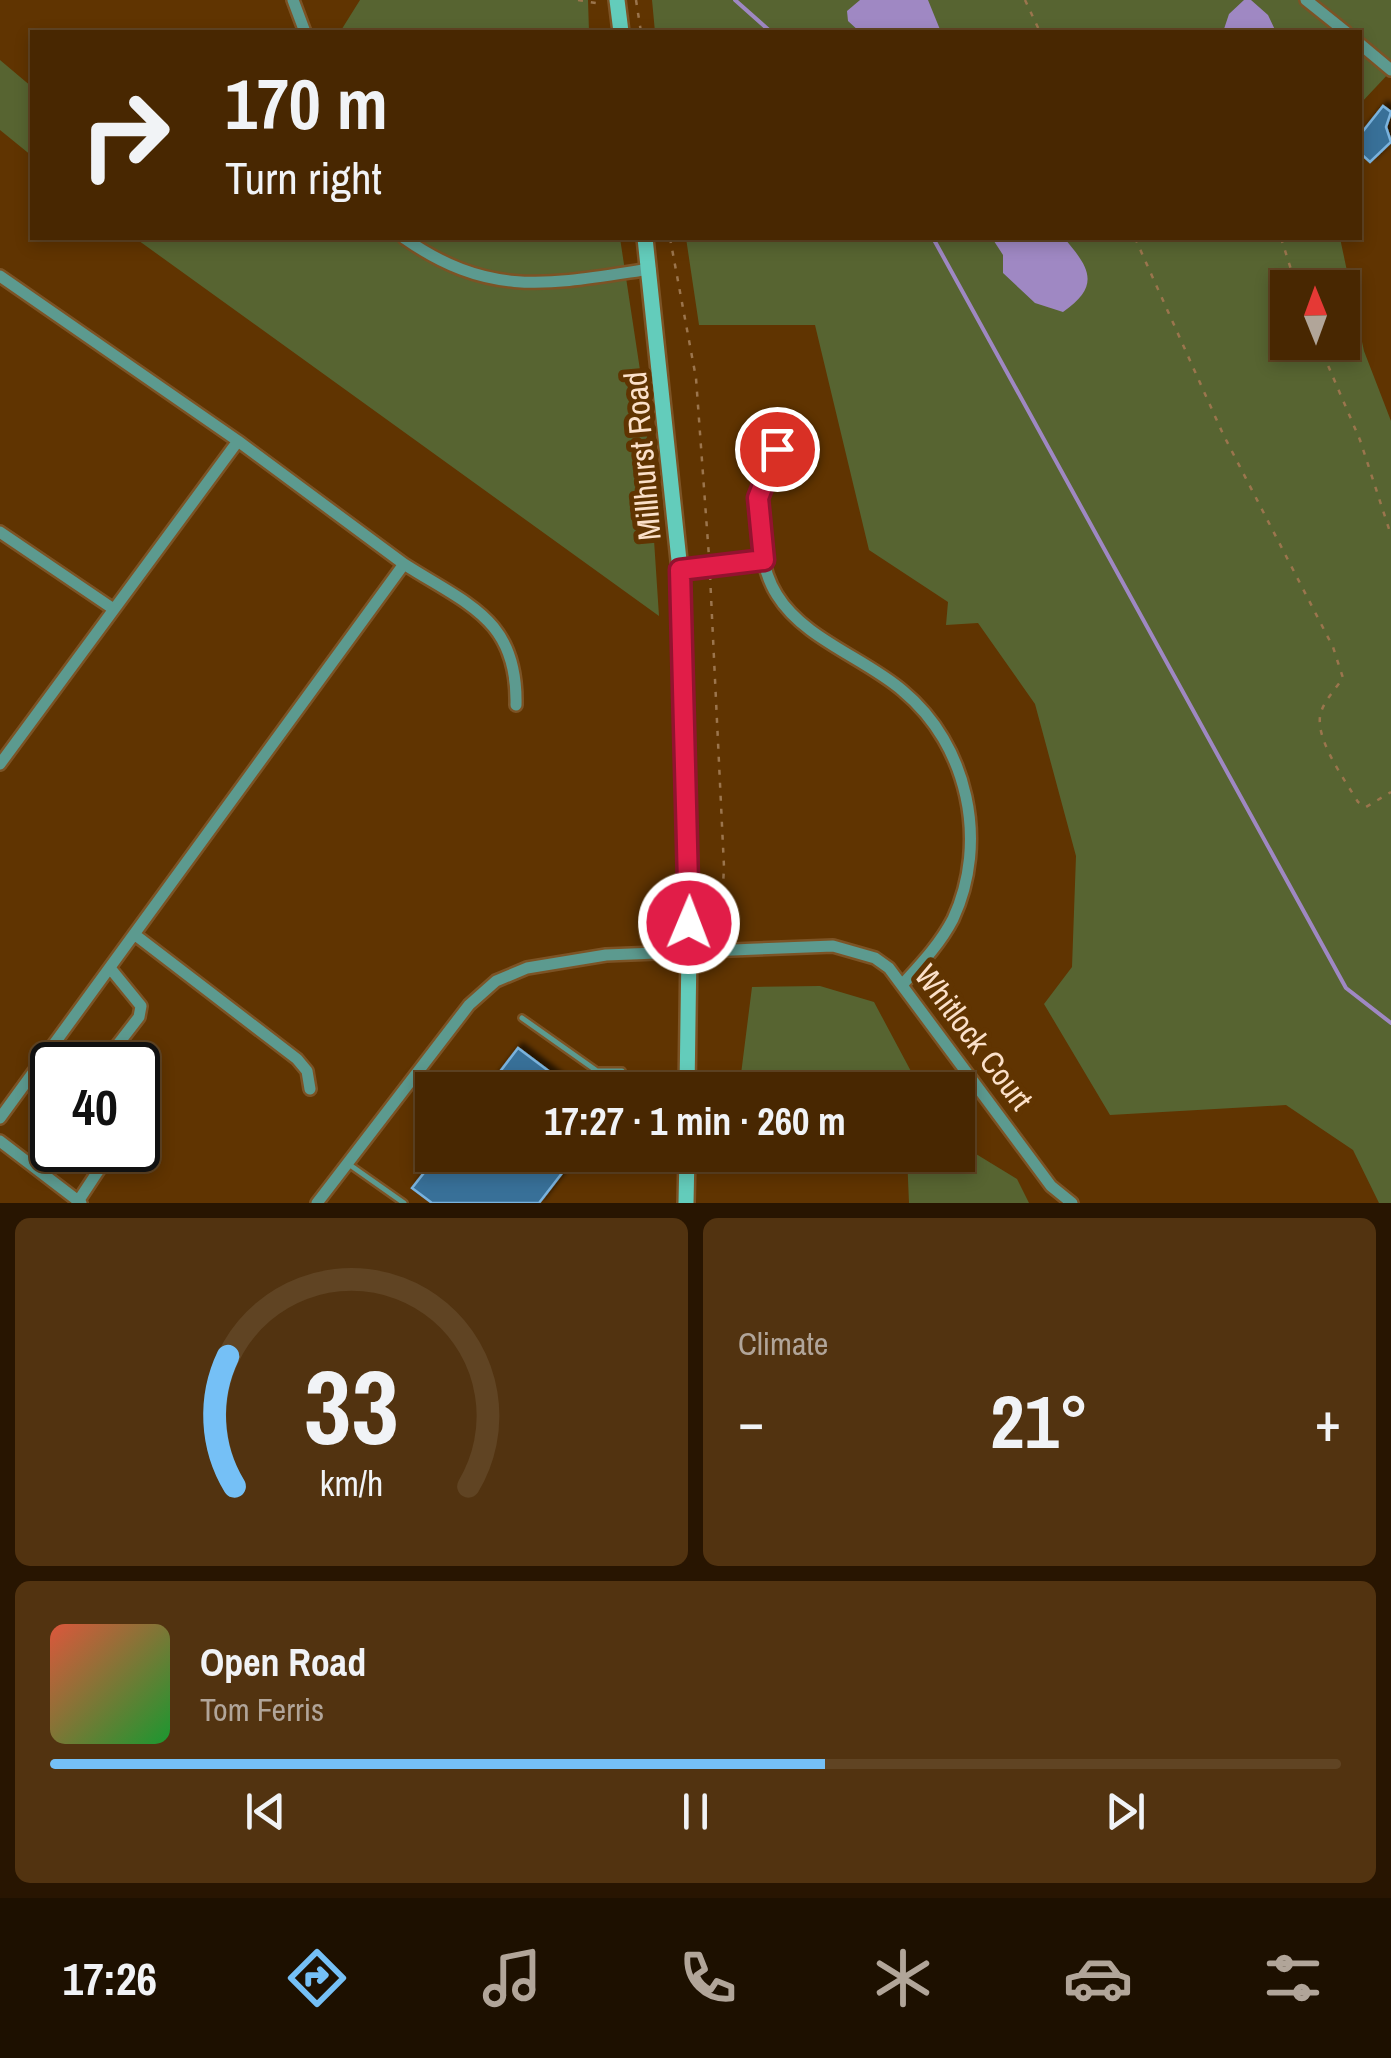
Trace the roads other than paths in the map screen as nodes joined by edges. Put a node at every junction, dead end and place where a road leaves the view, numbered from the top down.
1 (293, 0) edge
2 (1306, 0) edge
3 (617, 3) edge
4 (304, 30) edge
5 (621, 30) edge
6 (1344, 30) edge
7 (1362, 46) edge
8 (1391, 70) edge
9 (407, 240) edge
10 (645, 240) edge
11 (650, 269) junction
12 (0, 276) edge
13 (238, 441) junction
14 (777, 449) dead end
15 (0, 532) edge
16 (764, 560) junction
17 (404, 564) junction
18 (680, 570) junction
19 (112, 608) junction
20 (516, 705) dead end
21 (0, 764) edge
22 (134, 934) junction
23 (688, 950) junction
24 (110, 968) junction
25 (902, 985) junction
26 (522, 1018) dead end
27 (120, 1042) edge
28 (622, 1071) dead end
29 (687, 1072) edge
30 (310, 1089) dead end
31 (0, 1118) edge
32 (0, 1140) edge
33 (348, 1163) junction
34 (98, 1172) edge
35 (687, 1172) edge
36 (79, 1202) edge
37 (317, 1203) edge
38 (404, 1203) edge
39 (686, 1203) edge
40 (1072, 1203) edge

1 - 4 street
2 - 6 street
3 - 5 street
7 - 8 street
9 - 11 street
10 - 11 street, Millhurst Road
11 - 18 street, Millhurst Road
12 - 13 street
13 - 17 street
13 - 19 street
14 - 16 street
15 - 19 street
16 - 18 lane
16 - 25 street
17 - 20 street
17 - 22 street
18 - 23 street, Millhurst Road
19 - 21 street
22 - 24 street
22 - 30 street
23 - 25 street, Whitlock Court
23 - 29 street, Millhurst Road
23 - 33 street, Whitlock Court
24 - 27 street
24 - 31 street
25 - 40 street, Whitlock Court
26 - 28 lane
32 - 36 street
33 - 37 street, Whitlock Court
33 - 38 lane
34 - 36 street
35 - 39 street

